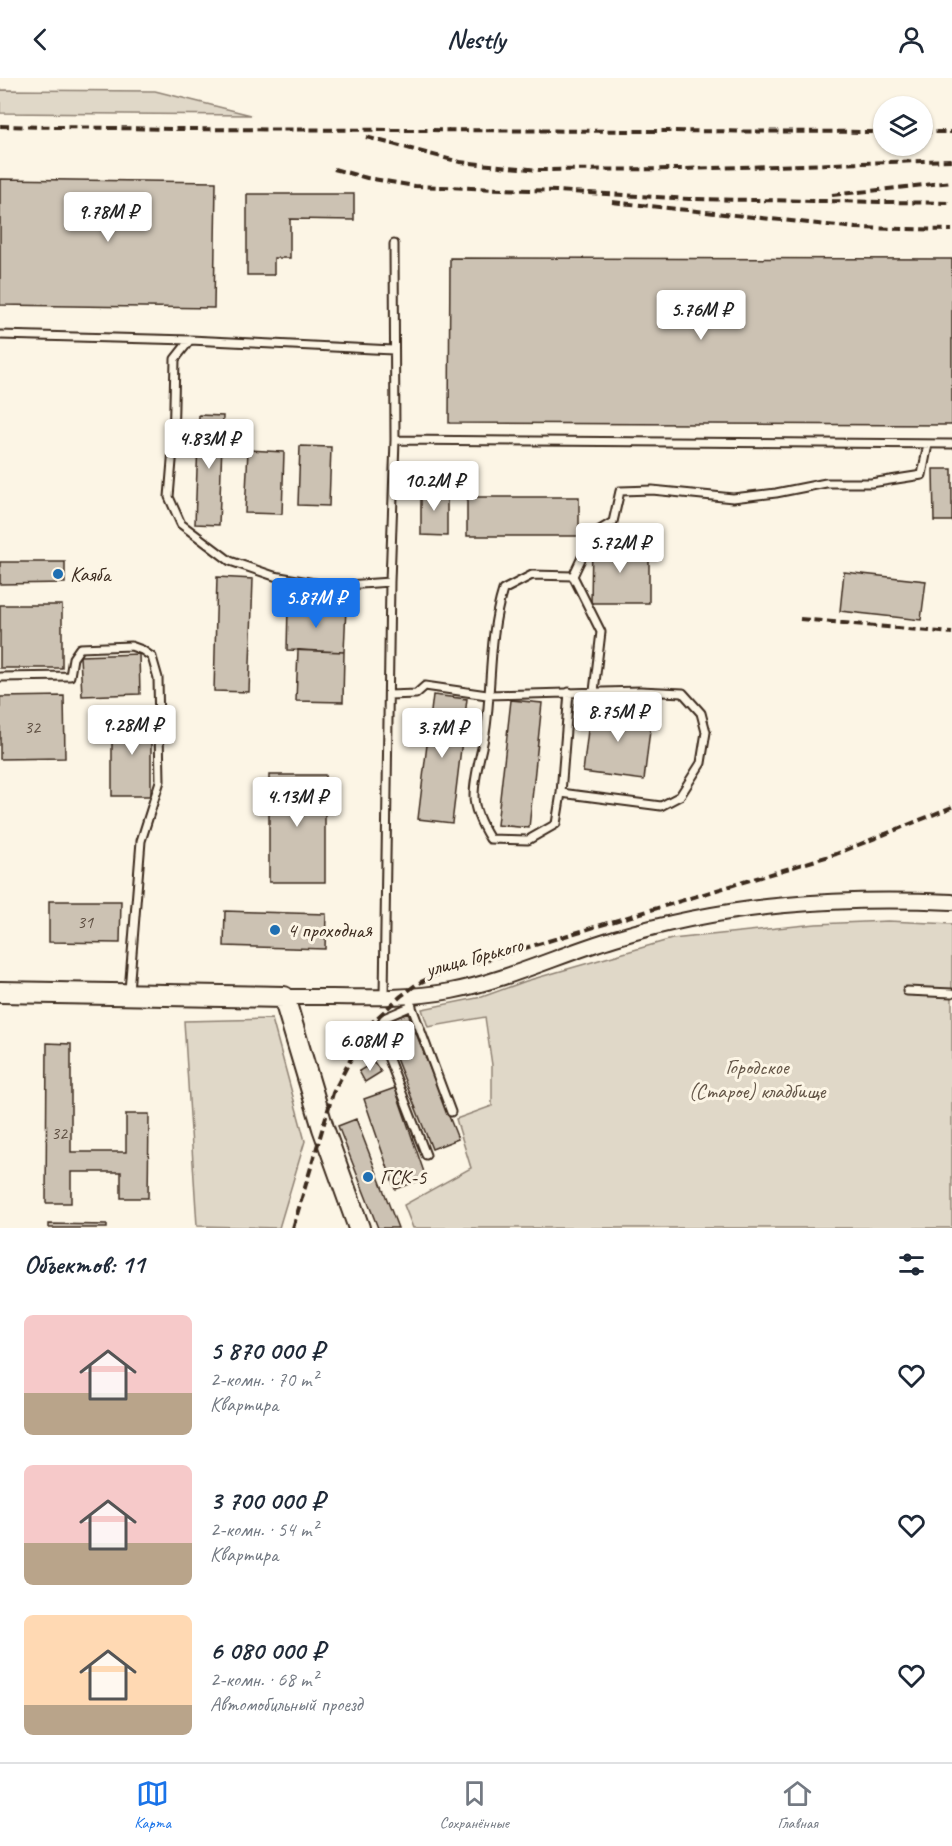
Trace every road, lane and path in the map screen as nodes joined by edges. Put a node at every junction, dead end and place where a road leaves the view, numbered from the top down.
1 (394, 244) dead end
2 (0, 335) edge
3 (190, 340) junction
4 (393, 350) junction
5 (395, 440) junction
6 (928, 444) junction
7 (952, 444) edge
8 (573, 576) junction
9 (390, 582) junction
10 (0, 677) edge
11 (569, 692) junction
12 (594, 692) junction
13 (389, 695) junction
14 (488, 695) junction
15 (561, 793) junction
16 (952, 902) edge
17 (907, 991) dead end
18 (0, 992) edge
19 (952, 993) edge
20 (129, 994) junction
21 (284, 996) junction
22 (384, 996) junction
23 (410, 1001) junction
24 (451, 1112) dead end
25 (426, 1155) dead end
26 (358, 1228) edge

1 - 4 lane
2 - 3 lane
3 - 4 lane
3 - 9 lane
4 - 5 lane
5 - 6 lane
5 - 9 lane
6 - 7 lane
6 - 8 lane
8 - 12 lane
8 - 14 lane
9 - 13 lane
10 - 20 lane
11 - 12 lane
11 - 14 lane
11 - 15 lane
12 - 15 lane
13 - 14 lane
13 - 22 lane
14 - 15 lane
16 - 23 street, улица Горького
17 - 19 lane
18 - 20 main road, улица Горького
20 - 21 main road, улица Горького
21 - 22 street, улица Горького
21 - 26 main road
22 - 23 street, улица Горького
23 - 24 lane
23 - 25 lane

